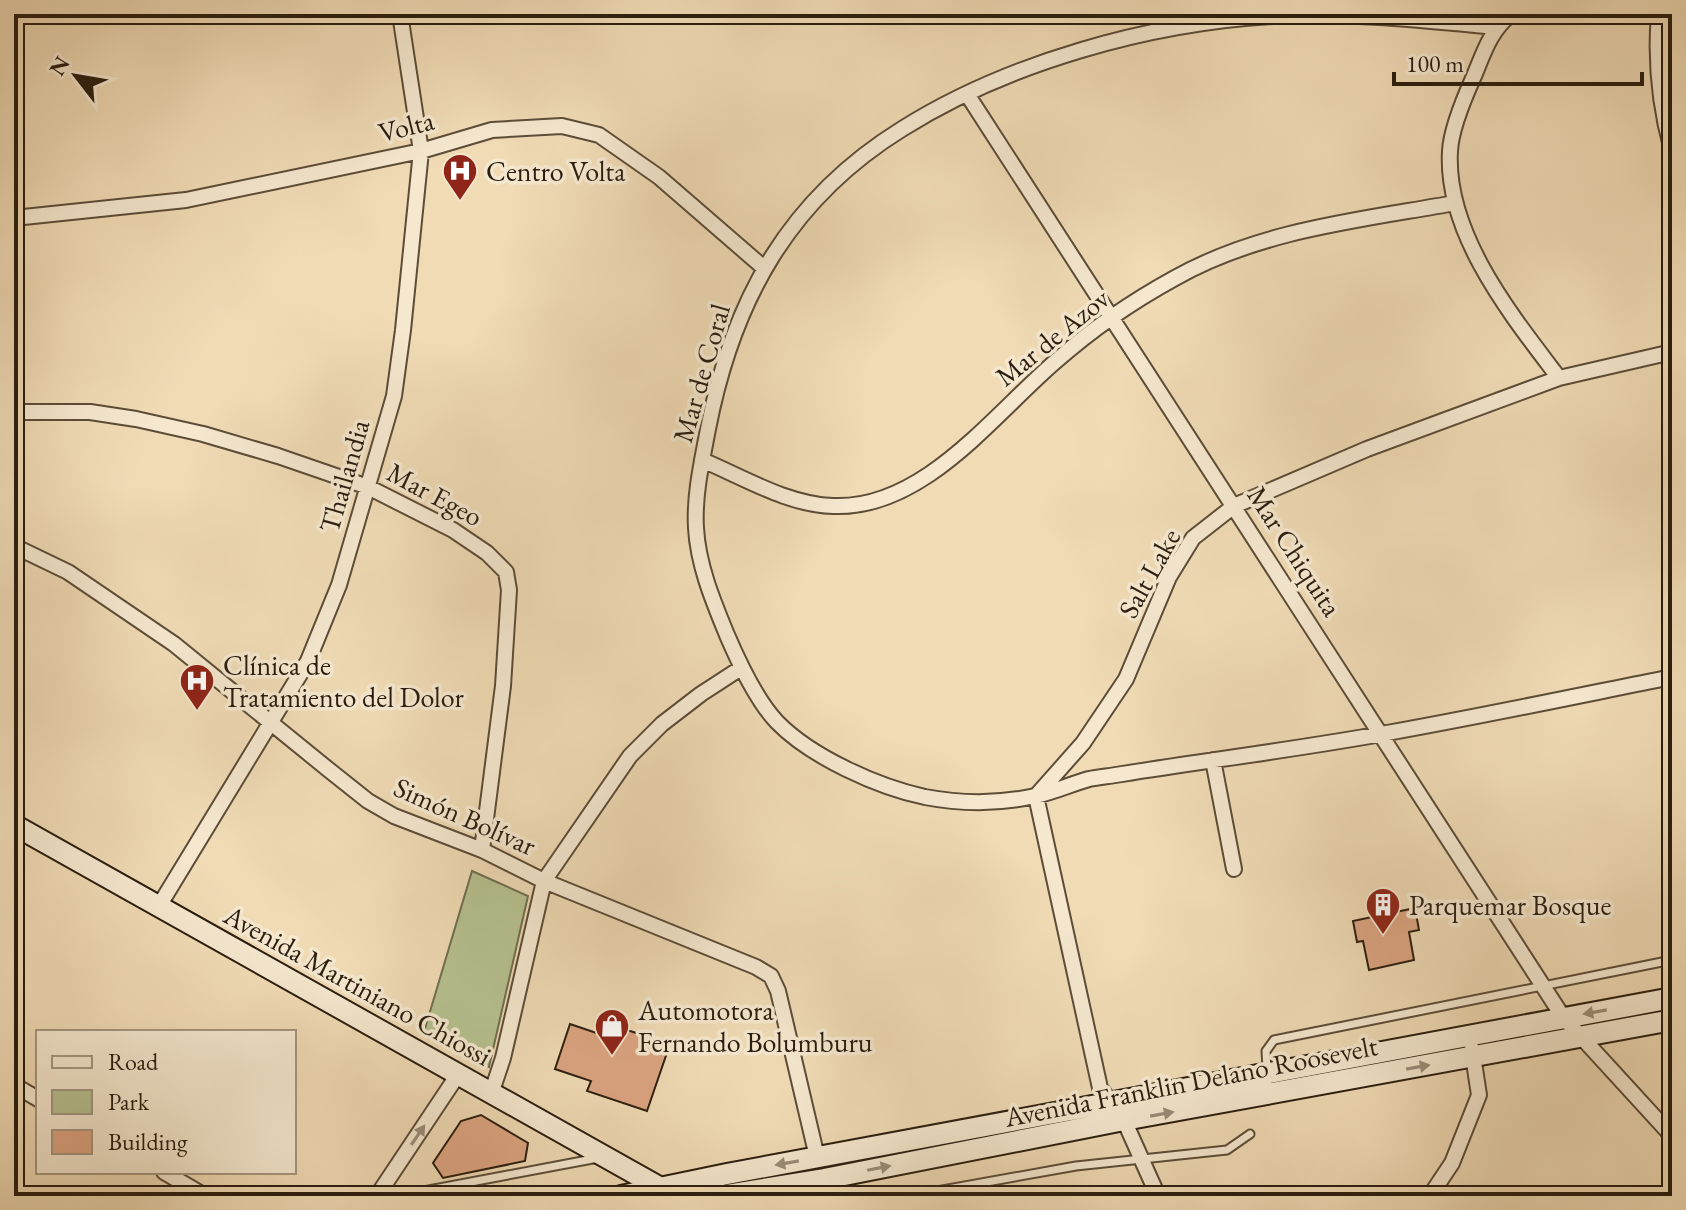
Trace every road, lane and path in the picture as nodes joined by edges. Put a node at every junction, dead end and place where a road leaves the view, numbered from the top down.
1 (400, 14) edge
2 (1511, 14) edge
3 (1659, 14) edge
4 (1214, 17) edge
5 (1496, 27) junction
6 (967, 94) junction
7 (421, 151) junction
8 (1672, 151) edge
9 (1455, 203) junction
10 (14, 218) edge
11 (764, 268) junction
12 (1113, 317) junction
13 (1672, 352) edge
14 (1559, 378) junction
15 (14, 412) edge
16 (702, 460) junction
17 (368, 487) junction
18 (1234, 506) junction
19 (14, 546) edge
20 (741, 668) junction
21 (1672, 677) edge
22 (271, 725) junction
23 (1382, 734) junction
24 (1213, 760) junction
25 (1036, 796) junction
26 (14, 825) edge
27 (482, 850) junction
28 (1234, 869) dead end
29 (544, 881) junction
30 (159, 906) junction
31 (1672, 960) edge
32 (1543, 985) junction
33 (1672, 998) edge
34 (1563, 1017) junction
35 (1672, 1020) edge
36 (1469, 1035) junction
37 (1580, 1037) junction
38 (1474, 1056) junction
39 (459, 1073) junction
40 (1268, 1073) junction
41 (14, 1085) edge
42 (492, 1091) junction
43 (36, 1098) edge
44 (1111, 1103) junction
45 (1124, 1120) junction
46 (1250, 1134) dead end
47 (1672, 1136) edge
48 (604, 1157) junction
49 (817, 1157) junction
50 (1143, 1158) junction
51 (167, 1174) edge
52 (668, 1192) edge
53 (205, 1196) edge
54 (377, 1196) edge
55 (397, 1196) edge
56 (621, 1196) edge
57 (720, 1196) edge
58 (909, 1196) edge
59 (1158, 1196) edge
60 (1430, 1196) edge

1 - 7 street, Thailandia
2 - 5 street
3 - 8 street
4 - 5 street, Mar de Coral
4 - 6 street, Mar de Coral
5 - 9 street
6 - 11 street, Mar de Coral
6 - 12 street, Mar Chiquita
7 - 10 street, Volta
7 - 11 street, Volta
7 - 17 street, Thailandia
9 - 12 street, Mar de Azov
9 - 14 street
11 - 16 street, Mar de Coral
12 - 16 street, Mar de Azov
12 - 18 street, Mar Chiquita
13 - 14 street, Salt Lake
14 - 18 street, Salt Lake
15 - 17 street, Mar Egeo
16 - 20 street, Mar de Coral
17 - 22 street, Thailandia
17 - 27 street, Mar Egeo
18 - 23 street, Mar Chiquita
18 - 25 street, Salt Lake
19 - 22 street, Simón Bolívar
20 - 25 street, Mar de Coral
20 - 29 street
21 - 23 street, Mar de Coral
22 - 27 street, Simón Bolívar
22 - 30 street, Thailandia
23 - 24 street, Mar de Coral
23 - 32 street, Mar Chiquita
24 - 25 street, Mar de Coral
24 - 28 street
25 - 44 street
26 - 30 main road, Avenida Martiniano Chiossi
27 - 29 street, Simón Bolívar
29 - 42 street
29 - 49 street, Simón Bolívar
30 - 39 main road, Avenida Martiniano Chiossi
31 - 32 lane, Avenida Franklin Delano Roosevelt
32 - 34 street, Mar Chiquita
32 - 40 lane, Avenida Franklin Delano Roosevelt
33 -> 34 main road, Avenida Franklin Delano Roosevelt
34 - 36 main road, Avenida Franklin Delano Roosevelt
34 - 37 street, Mar Chiquita
35 - 37 main road, Avenida Franklin Delano Roosevelt
36 - 38 street
36 - 40 main road, Avenida Franklin Delano Roosevelt
37 - 38 main road, Avenida Franklin Delano Roosevelt
37 - 47 street, Mar Chiquita
45 -> 38 main road, Avenida Franklin Delano Roosevelt
38 - 60 street
39 - 42 main road, Avenida Martiniano Chiossi
54 -> 39 street
40 - 44 main road, Avenida Franklin Delano Roosevelt
41 - 43 street
42 - 48 main road, Avenida Martiniano Chiossi
44 - 45 street
44 - 49 main road, Avenida Franklin Delano Roosevelt
45 - 50 street
57 -> 45 main road, Avenida Franklin Delano Roosevelt
46 - 50 lane
48 - 52 main road, Avenida Martiniano Chiossi
48 - 55 lane
49 -> 52 main road, Avenida Franklin Delano Roosevelt
50 - 58 lane
50 - 59 street
51 - 53 street
52 - 56 main road, Avenida Franklin Delano Roosevelt

